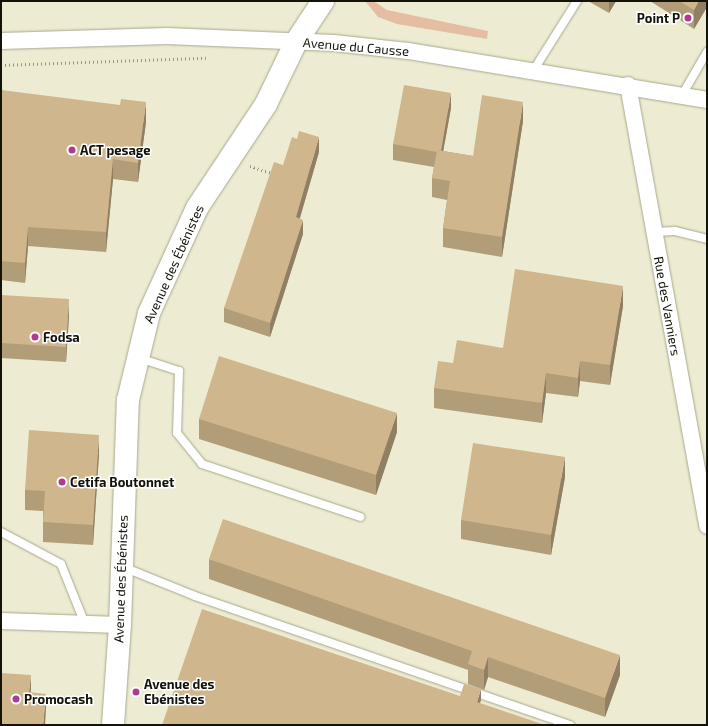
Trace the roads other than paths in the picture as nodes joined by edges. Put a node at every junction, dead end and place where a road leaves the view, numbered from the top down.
1 (323, 1) edge
2 (577, 1) edge
3 (1, 41) edge
4 (296, 42) junction
5 (707, 52) edge
6 (533, 71) junction
7 (628, 85) junction
8 (682, 95) junction
9 (707, 100) edge
10 (654, 232) junction
11 (707, 239) edge
12 (138, 358) junction
13 (702, 475) edge
14 (360, 517) dead end
15 (707, 526) edge
16 (1, 532) edge
17 (122, 567) junction
18 (1, 621) edge
19 (85, 624) junction
20 (120, 625) junction
21 (113, 725) edge
22 (570, 725) edge

1 - 4 street, Avenue des Ébénistes
2 - 6 lane
3 - 4 street, Avenue du Causse
4 - 6 street, Avenue du Causse
4 - 12 street, Avenue des Ébénistes
5 - 8 lane
6 - 7 street, Avenue du Causse
7 - 8 street, Avenue du Causse
7 - 10 street, Rue des Vanniers
8 - 9 street, Avenue du Causse
10 - 11 lane
10 - 13 street, Rue des Vanniers
12 - 14 lane
12 - 17 street, Avenue des Ébénistes
13 - 15 street, Rue des Vanniers
16 - 19 lane
17 - 20 street, Avenue des Ébénistes
17 - 22 lane
18 - 19 street
19 - 20 street
20 - 21 street, Avenue des Ébénistes

